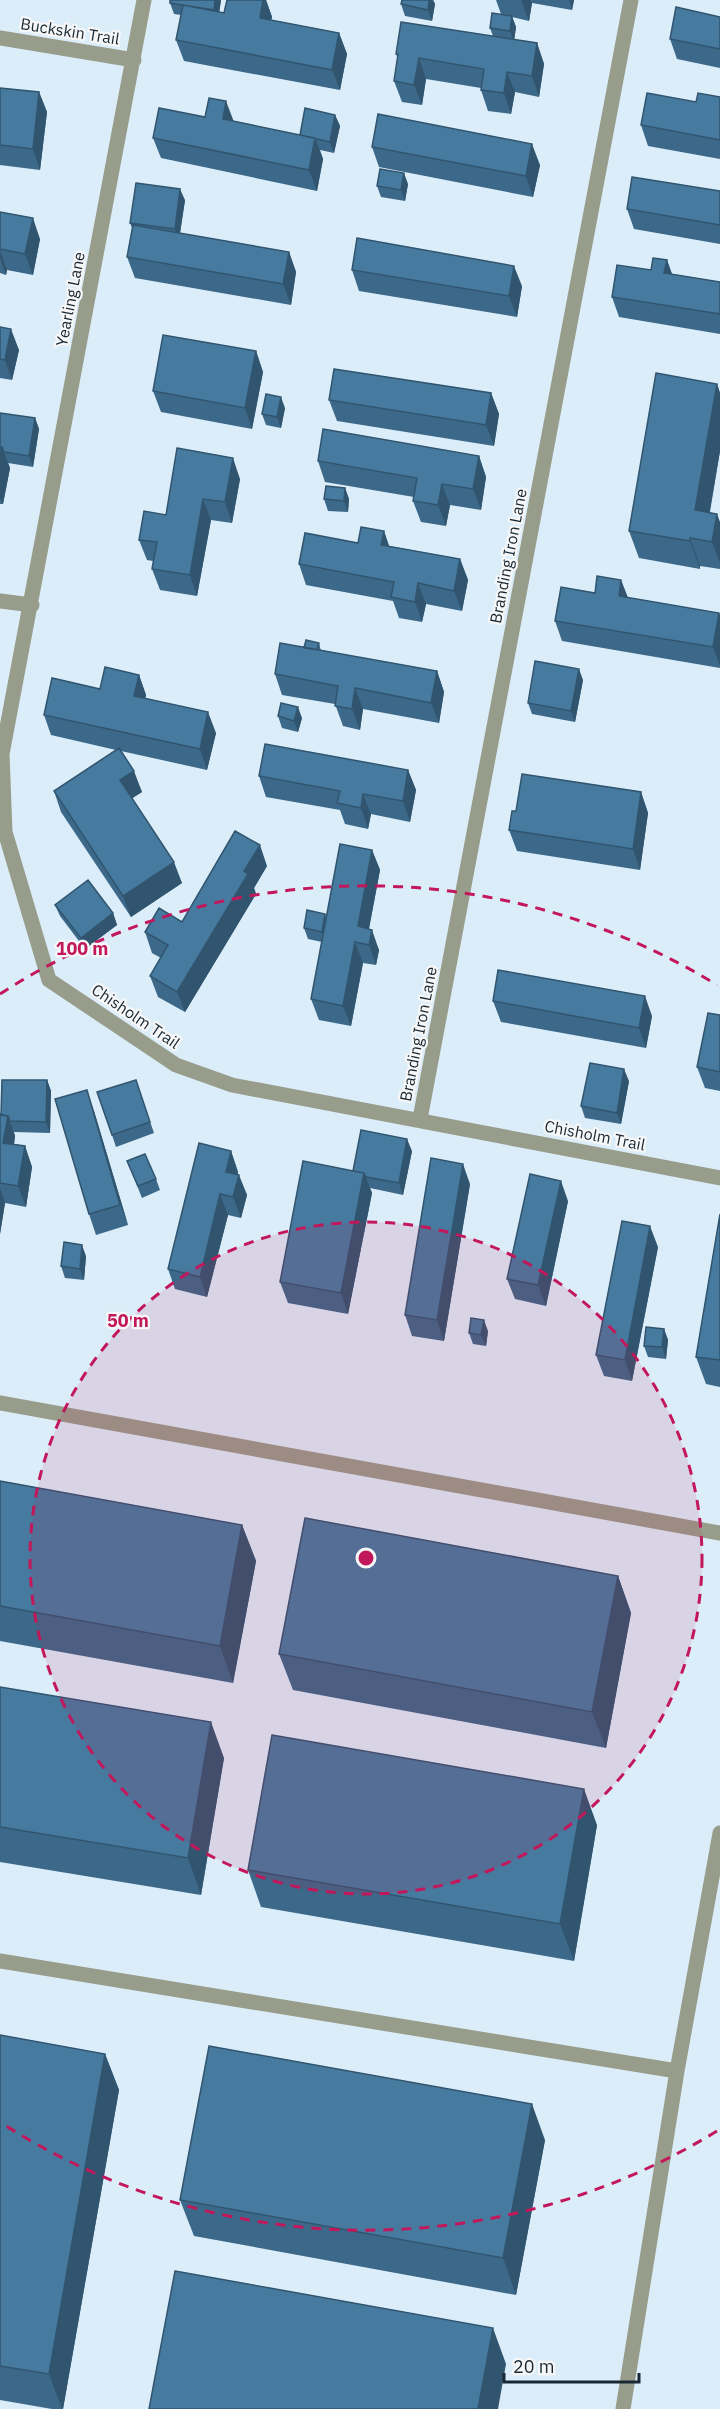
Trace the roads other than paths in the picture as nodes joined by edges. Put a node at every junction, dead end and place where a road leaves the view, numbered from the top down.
1 (144, 0) edge
2 (631, 0) edge
3 (0, 39) edge
4 (134, 60) junction
5 (0, 601) edge
6 (32, 605) junction
7 (420, 1119) junction
8 (720, 1178) edge
9 (0, 1403) edge
10 (720, 1533) edge
11 (720, 1833) edge
12 (0, 1961) edge
13 (677, 2071) junction
14 (622, 2409) edge

1 - 4 street, Yearling Lane
2 - 7 street, Branding Iron Lane
3 - 4 street, Buckskin Trail
4 - 6 street, Yearling Lane
5 - 6 street
6 - 7 street, Chisholm Trail
7 - 8 street, Chisholm Trail
9 - 10 street
11 - 13 street
12 - 13 street
13 - 14 street

